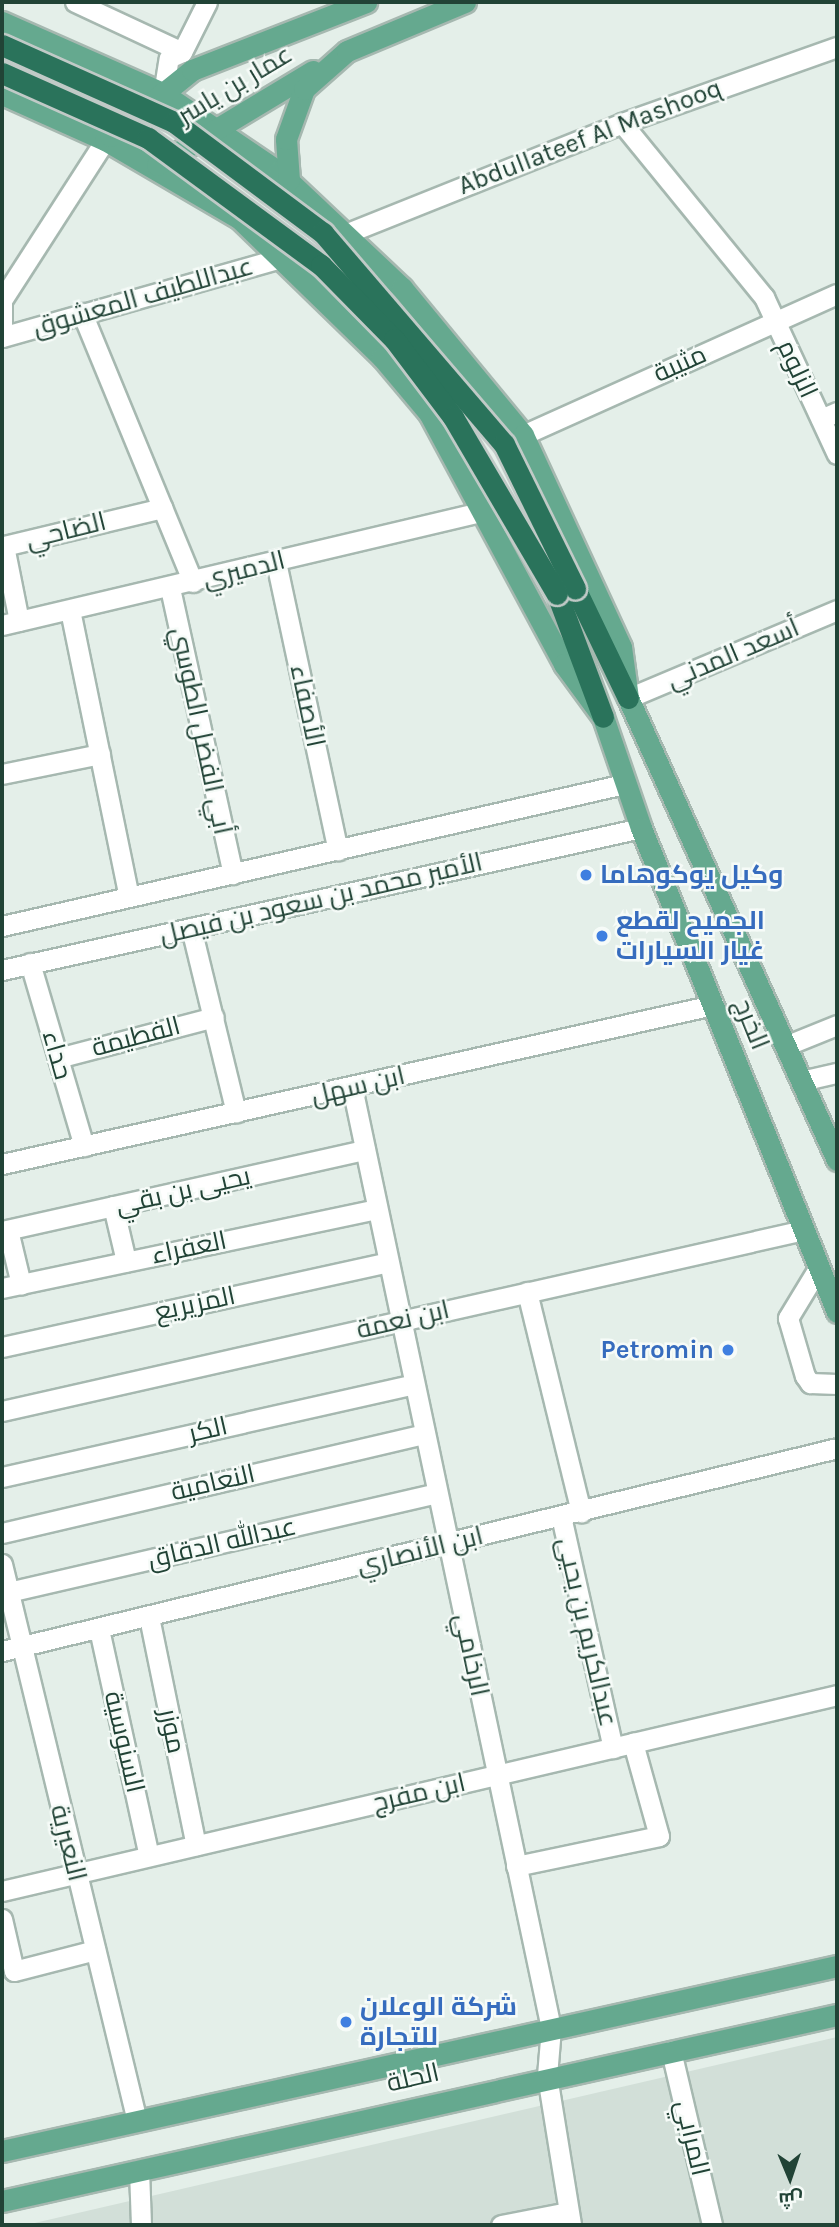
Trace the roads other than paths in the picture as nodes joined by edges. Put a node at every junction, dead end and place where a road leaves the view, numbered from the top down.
1 (75, 2) edge
2 (207, 2) edge
3 (366, 2) edge
4 (465, 2) edge
5 (2, 22) edge
6 (2, 45) edge
7 (837, 47) edge
8 (347, 51) junction
9 (181, 52) junction
10 (2, 73) edge
11 (2, 94) edge
12 (163, 94) junction
13 (622, 123) junction
14 (216, 129) junction
15 (105, 140) junction
16 (153, 168) junction
17 (289, 180) junction
18 (345, 234) junction
19 (284, 257) junction
20 (837, 294) edge
21 (82, 313) junction
22 (776, 322) junction
23 (2, 337) edge
24 (829, 415) edge
25 (523, 435) junction
26 (837, 454) edge
27 (162, 508) junction
28 (486, 511) junction
29 (276, 562) junction
30 (193, 582) junction
31 (170, 588) junction
32 (566, 591) junction
33 (70, 610) junction
34 (837, 610) edge
35 (10, 623) edge
36 (628, 698) junction
37 (603, 718) junction
38 (100, 754) junction
39 (2, 774) edge
40 (624, 785) junction
41 (640, 828) junction
42 (338, 850) junction
43 (233, 874) junction
44 (129, 897) junction
45 (2, 926) edge
46 (191, 928) junction
47 (30, 963) junction
48 (2, 970) edge
49 (713, 1005) junction
50 (214, 1017) junction
51 (837, 1025) edge
52 (785, 1046) junction
53 (58, 1058) junction
54 (837, 1073) edge
55 (801, 1080) junction
56 (352, 1087) junction
57 (236, 1113) junction
58 (84, 1146) junction
59 (365, 1150) junction
60 (3, 1160) edge
61 (837, 1160) edge
62 (113, 1206) junction
63 (377, 1209) junction
64 (804, 1230) junction
65 (5, 1231) edge
66 (126, 1261) junction
67 (388, 1262) junction
68 (819, 1267) junction
69 (11, 1286) edge
70 (527, 1292) junction
71 (837, 1312) edge
72 (400, 1320) junction
73 (2, 1347) edge
74 (414, 1384) junction
75 (837, 1384) edge
76 (2, 1411) edge
77 (424, 1434) junction
78 (837, 1448) edge
79 (2, 1477) edge
80 (437, 1493) junction
81 (581, 1511) junction
82 (561, 1516) junction
83 (2, 1533) edge
84 (447, 1545) junction
85 (2, 1564) edge
86 (8, 1592) junction
87 (149, 1617) junction
88 (99, 1629) junction
89 (10, 1649) edge
90 (837, 1695) edge
91 (633, 1743) junction
92 (613, 1748) junction
93 (496, 1775) junction
94 (196, 1845) junction
95 (149, 1856) junction
96 (516, 1866) junction
97 (76, 1873) junction
98 (2, 1891) edge
99 (2, 1919) edge
100 (95, 1950) junction
101 (837, 1966) edge
102 (837, 2015) edge
103 (551, 2028) junction
104 (671, 2051) junction
105 (547, 2076) junction
106 (138, 2121) junction
107 (2, 2151) edge
108 (139, 2170) junction
109 (2, 2201) edge
110 (569, 2218) edge
111 (141, 2225) edge
112 (501, 2225) edge
113 (712, 2225) edge

1 - 9 street
2 - 9 street
3 - 12 main road, عمار بن ياسر
4 - 8 main road, عمار بن ياسر
5 - 12 main road
6 - 32 highway, bridge
7 - 13 street, Abdullateef Al Mashooq
8 - 14 main road, عمار بن ياسر
8 - 17 main road, عمار بن ياسر
9 - 12 street
10 - 32 highway, bridge
11 - 15 main road, الخرج
12 - 14 main road
12 - 15 main road, عمار بن ياسر
13 - 18 street, Abdullateef Al Mashooq
13 - 22 street, الزلوم
14 - 16 main road, عمار بن ياسر
14 - 17 main road
15 - 16 main road, الخرج
15 - 23 street
16 - 19 main road, الخرج
17 - 18 main road
18 - 25 main road
19 - 21 street, عبداللطيف المعشوق
19 - 28 main road, الخرج
20 - 22 street, مثيبة
21 - 23 street, عبداللطيف المعشوق
21 - 27 street
22 - 24 street, الزلوم
22 - 25 street, مثيبة
24 - 26 street, الزلوم
25 - 36 main road
27 - 30 street
27 - 35 street, الضاحي
28 - 29 street, الدميري
28 - 37 main road, الخرج
29 - 30 street, الدميري
29 - 42 street, الأصفاء
30 - 31 street, الدميري
31 - 33 street, الدميري
31 - 43 street, أبي الفضل الطوسي
32 - 36 highway
32 - 37 highway
33 - 35 street, الدميري
33 - 38 street
34 - 36 street, أسعد المدني
36 - 52 main road
37 - 40 main road, الخرج
38 - 39 street
38 - 44 street
40 - 41 main road, الخرج
40 - 42 street, الأمير محمد بن سعود بن فيصل
41 - 46 street, الأمير محمد بن سعود بن فيصل
41 - 49 main road, الخرج
42 - 43 street, الأمير محمد بن سعود بن فيصل
43 - 44 street, الأمير محمد بن سعود بن فيصل
44 - 45 street, الأمير محمد بن سعود بن فيصل
46 - 47 street, الأمير محمد بن سعود بن فيصل
46 - 50 street
47 - 48 street, الأمير محمد بن سعود بن فيصل
47 - 53 street, حداء
49 - 56 street, ابن سهل
49 - 64 main road, الخرج
50 - 53 street, الفطيمة
50 - 57 street
51 - 52 street
52 - 55 main road
53 - 58 street, حداء
54 - 55 street
55 - 61 main road
56 - 57 street, ابن سهل
56 - 59 street, الرخامي
57 - 58 street, ابن سهل
58 - 60 street, ابن سهل
59 - 62 street, يحيى بن بقي
59 - 63 street, الرخامي
62 - 65 street, يحيى بن بقي
62 - 66 street
63 - 66 street, العفراء
63 - 67 street, الرخامي
64 - 68 main road, الخرج
64 - 70 street, ابن نعمة
65 - 69 street
66 - 69 street, العفراء
67 - 72 street, الرخامي
67 - 73 street, المزيريع
68 - 71 main road, الخرج
68 - 75 street
70 - 72 street, ابن نعمة
70 - 81 street, عبدالكريم بن يحيى
72 - 74 street, الرخامي
72 - 76 street, ابن نعمة
74 - 77 street, الرخامي
74 - 79 street, الكر
77 - 80 street, الرخامي
77 - 83 street, النعامية
78 - 81 street, ابن الأنصاري
80 - 84 street, الرخامي
80 - 86 street, عبدالله الدقاق
81 - 82 street, ابن الأنصاري
82 - 84 street, ابن الأنصاري
82 - 92 street, عبدالكريم بن يحيى
84 - 87 street, ابن الأنصاري
84 - 93 street, الرخامي
85 - 86 street, النعيرية
86 - 89 street, النعيرية
87 - 88 street, ابن الأنصاري
87 - 94 street, موزر
88 - 89 street, ابن الأنصاري
88 - 95 street, السنوسية
89 - 97 street, النعيرية
90 - 91 street, ابن مفرج
91 - 92 street, ابن مفرج
91 - 96 street, عبدالكريم بن يحيى
92 - 93 street, ابن مفرج
93 - 94 street, ابن مفرج
93 - 96 street, الرخامي
94 - 95 street, ابن مفرج
95 - 97 street, ابن مفرج
96 - 103 street, الرخامي
97 - 98 street, ابن مفرج
97 - 100 street, النعيرية
99 - 100 street
100 - 106 street, النعيرية
101 - 103 main road, الحلة
102 - 104 main road, الحلة
103 - 105 street, الرخامي
103 - 106 main road, الحلة
104 - 105 main road, الحلة
104 - 113 street, المرابي
105 - 108 main road, الحلة
105 - 110 street, الرخامي
106 - 107 main road, الحلة
108 - 109 main road, الحلة
108 - 111 street
110 - 112 street

